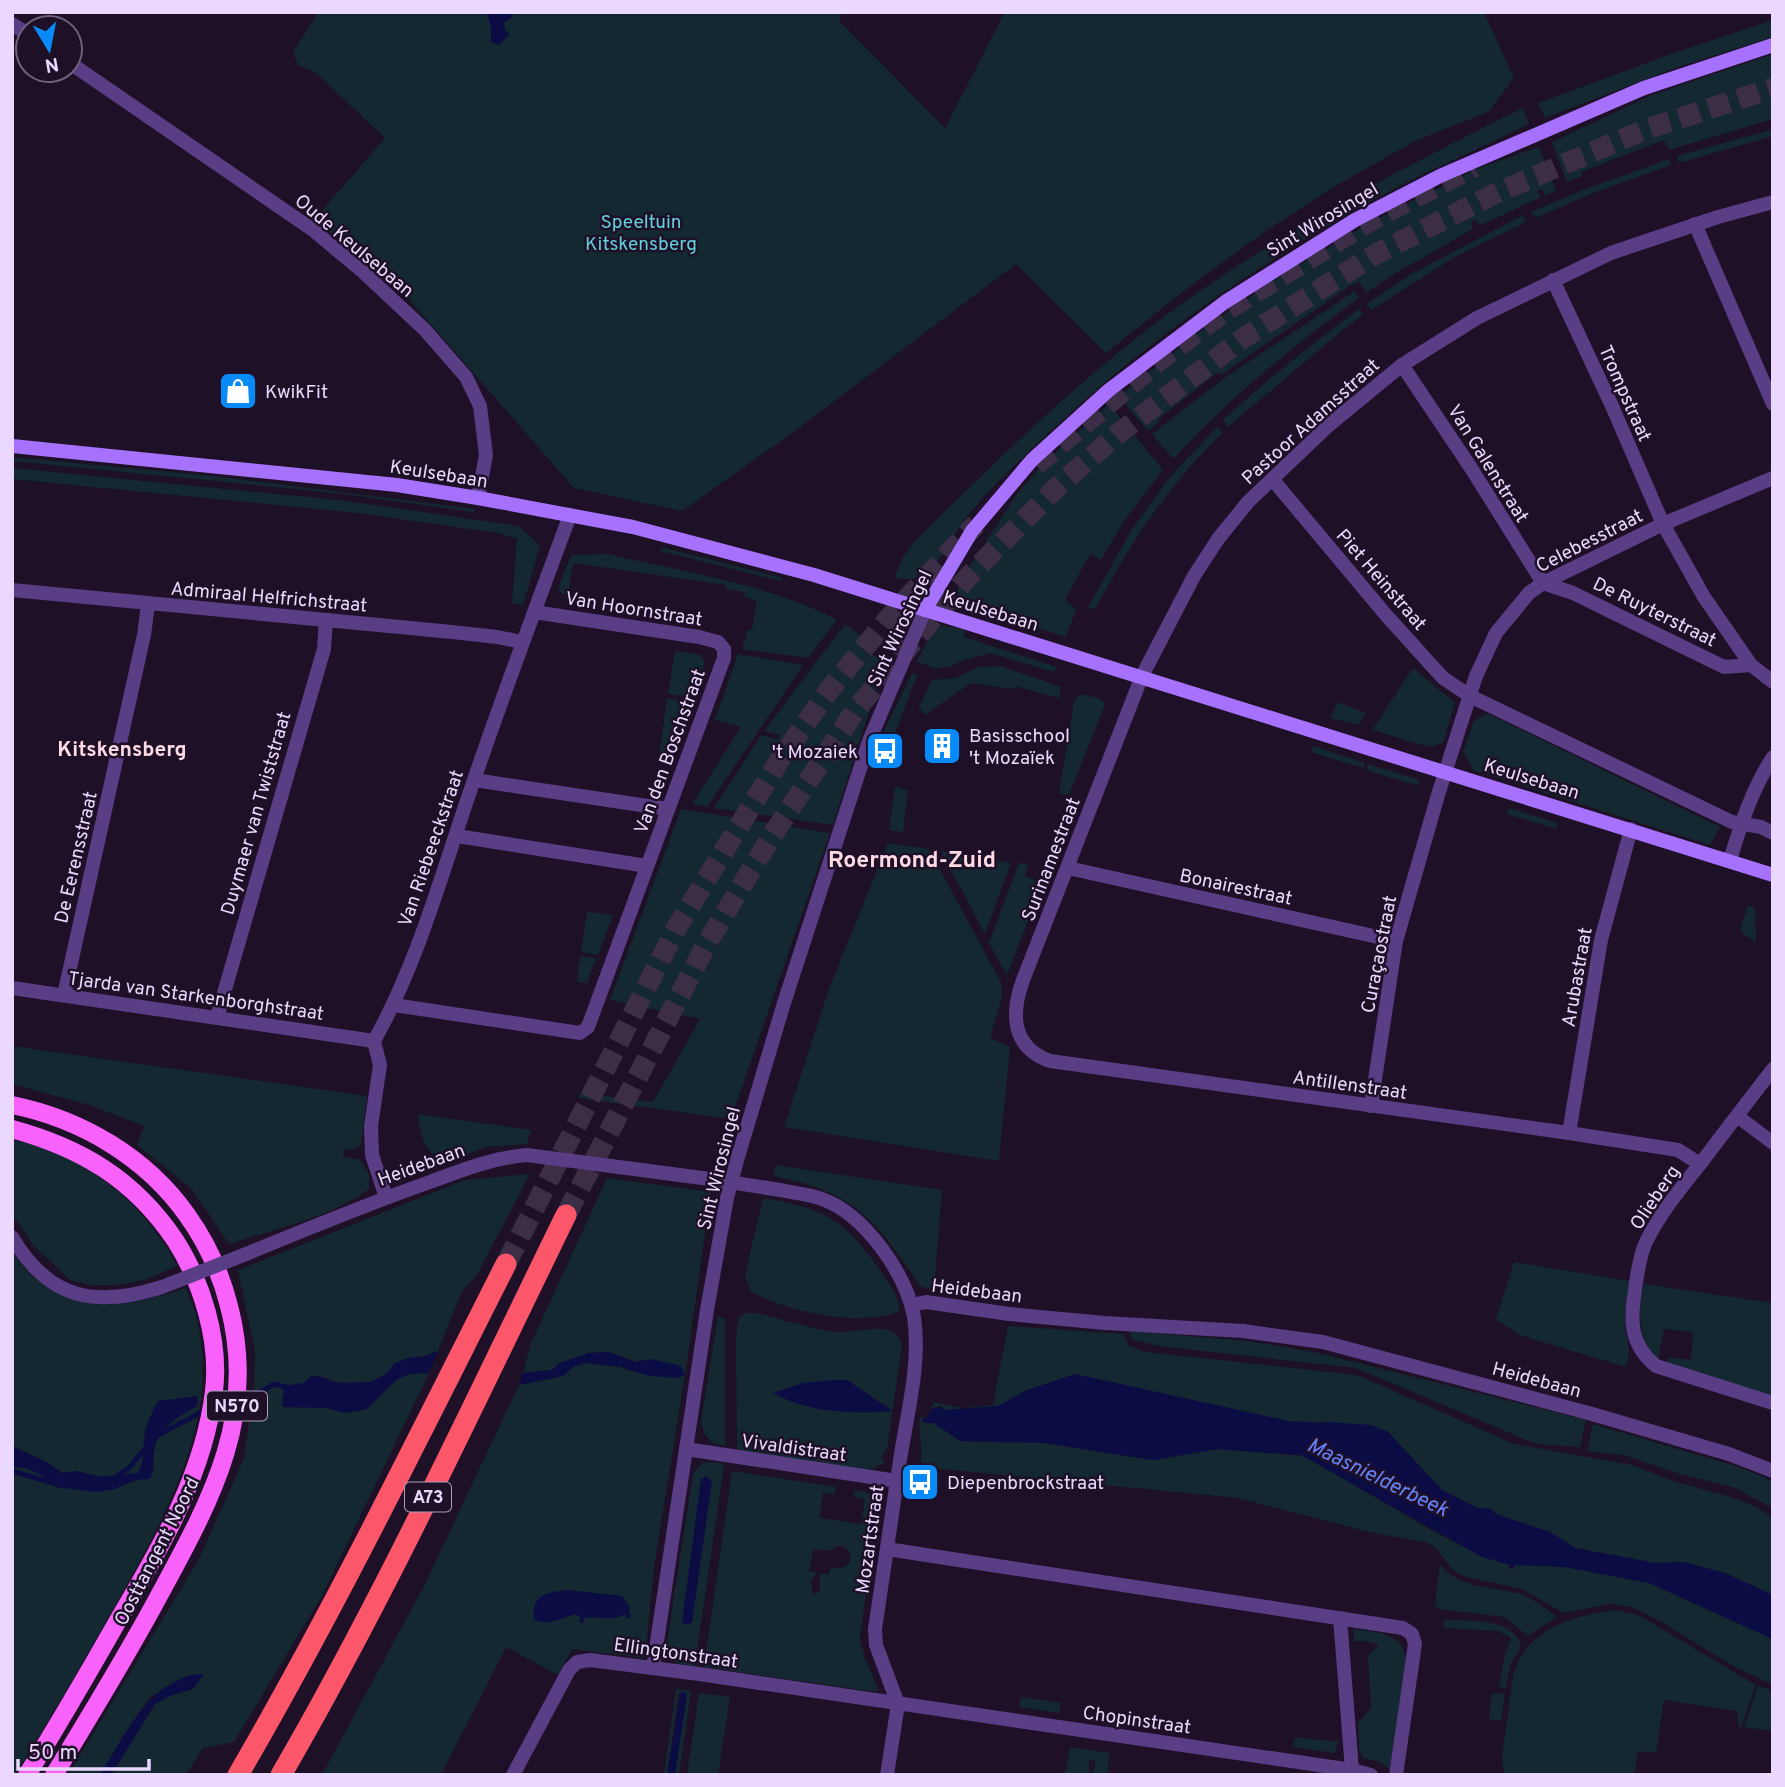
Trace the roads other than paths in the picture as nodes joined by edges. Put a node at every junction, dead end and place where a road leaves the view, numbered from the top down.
1 (1773, 45) edge
2 (84, 73) edge
3 (1773, 202) edge
4 (1695, 224) junction
5 (1553, 279) junction
6 (1402, 365) junction
7 (1773, 404) edge
8 (12, 446) edge
9 (1773, 478) edge
10 (1273, 480) junction
11 (478, 498) junction
12 (570, 515) junction
13 (1663, 524) junction
14 (1543, 583) junction
15 (12, 590) edge
16 (148, 604) junction
17 (925, 610) junction
18 (534, 612) junction
19 (326, 620) junction
20 (522, 642) junction
21 (724, 649) joint
22 (1751, 665) junction
23 (1142, 676) junction
24 (1773, 682) edge
25 (1470, 696) junction
26 (1773, 757) edge
27 (1446, 772) junction
28 (474, 780) junction
29 (668, 809) junction
30 (1741, 824) junction
31 (1631, 829) junction
32 (1773, 833) edge
33 (457, 836) junction
34 (1730, 860) junction
35 (647, 866) junction
36 (1068, 868) junction
37 (1773, 875) edge
38 (1396, 941) junction
39 (12, 988) edge
40 (64, 995) junction
41 (394, 1005) junction
42 (217, 1017) junction
43 (1015, 1018) joint
44 (374, 1041) junction
45 (1773, 1069) edge
46 (12, 1105) edge
47 (1371, 1106) junction
48 (1737, 1116) junction
49 (12, 1129) edge
50 (1569, 1133) junction
51 (1773, 1143) edge
52 (1700, 1164) junction
53 (386, 1197) junction
54 (566, 1215) tunnel mouth
55 (12, 1237) edge
56 (506, 1264) tunnel mouth
57 (911, 1305) junction
58 (1773, 1403) edge
59 (686, 1448) junction
60 (1773, 1471) edge
61 (897, 1481) junction
62 (887, 1549) junction
63 (1340, 1618) junction
64 (653, 1668) junction
65 (898, 1704) junction
66 (1352, 1770) junction
67 (27, 1775) edge
68 (54, 1775) edge
69 (238, 1775) edge
70 (281, 1775) edge
71 (513, 1775) edge
72 (887, 1775) edge
73 (1371, 1775) edge
74 (1396, 1775) edge

1 - 17 street, Sint Wirosingel
2 - 11 street, Oude Keulsebaan
3 - 4 street, Pastoor Adamsstraat
4 - 5 street, Pastoor Adamsstraat
4 - 7 street
5 - 6 street, Pastoor Adamsstraat
5 - 13 street, Trompstraat
6 - 10 street, Pastoor Adamsstraat
6 - 14 street, Van Galenstraat
8 - 11 street, Keulsebaan
9 - 13 street, Celebesstraat
10 - 23 street, Pastoor Adamsstraat
10 - 25 street, Piet Heinstraat
11 - 12 street, Keulsebaan
12 - 17 street, Keulsebaan
12 - 18 street, Van Riebeeckstraat
13 - 14 street, Celebesstraat
13 - 22 street, De Ruyterstraat
14 - 22 street, De Ruyterstraat
14 - 25 street, Celebesstraat
15 - 16 street, Admiraal Helfrichstraat
16 - 19 street, Admiraal Helfrichstraat
16 - 40 street, De Eerensstraat
17 - 23 street, Keulsebaan
17 - 59 street, Sint Wirosingel
18 - 20 street, Van Riebeeckstraat
18 - 21 street, Van Hoornstraat
19 - 20 street, Admiraal Helfrichstraat
19 - 42 street, Duymaer van Twiststraat
20 - 28 street, Van Riebeeckstraat
21 - 29 street, Van den Boschstraat
22 - 24 street, De Ruyterstraat
23 - 27 street, Keulsebaan
23 - 36 street, Surinamestraat
25 - 27 street, Celebesstraat
25 - 30 street, Keulsebaan
26 - 30 street
27 - 31 street, Keulsebaan
27 - 38 street, Curaçaostraat
28 - 29 street
28 - 33 street, Van Riebeeckstraat
29 - 35 street, Van den Boschstraat
30 - 32 street, Keulsebaan
30 - 34 street
31 - 34 street, Keulsebaan
31 - 50 street, Arubastraat
33 - 35 street
33 - 41 street, Van Riebeeckstraat
34 - 37 street, Keulsebaan
35 - 41 street, Van den Boschstraat
36 - 38 street, Bonairestraat
36 - 43 street, Surinamestraat
38 - 47 street, Curaçaostraat
39 - 40 street, Tjarda van Starkenborghstraat
40 - 42 street, Tjarda van Starkenborghstraat
41 - 44 street, Van Riebeeckstraat
42 - 44 street, Tjarda van Starkenborghstraat
43 - 47 street, Antillenstraat
44 - 53 street
45 - 48 street, Olieberg
46 - 68 main road, Oosttangent Noord / N570
47 - 50 street, Antillenstraat
48 - 51 street
48 - 52 street, Olieberg
49 - 67 main road, Oosttangent Noord / N570
50 - 52 street, Antillenstraat
52 - 58 street, Olieberg
53 - 55 street, Heidebaan, bridge
53 - 57 street, Heidebaan, bridge
54 - 70 highway, A73
56 - 69 highway, A73
57 - 60 street, Heidebaan
57 - 61 street, Mozartstraat
59 - 61 street, Vivaldistraat
59 - 64 street, Sint Wirosingel
61 - 62 street, Mozartstraat
62 - 63 street
62 - 65 street, Mozartstraat
63 - 66 street
63 - 74 street
64 - 65 street, Ellingtonstraat
64 - 71 street, Ellingtonstraat
65 - 66 street, Chopinstraat
65 - 72 street, Mozartstraat
66 - 73 street, Chopinstraat

